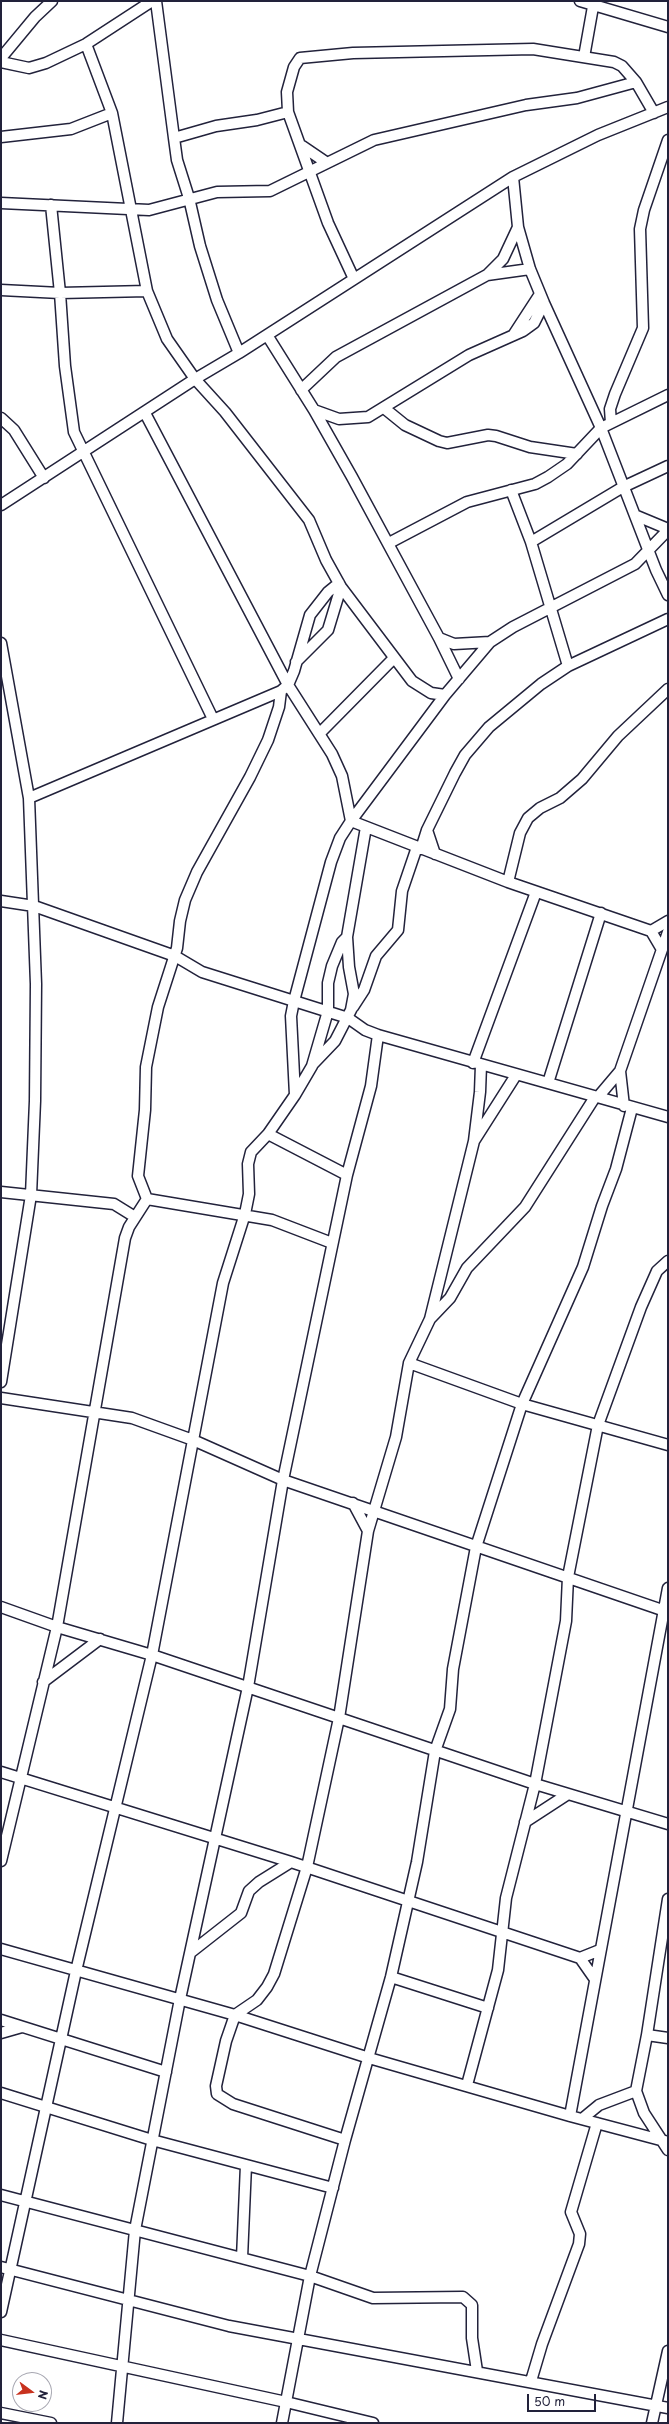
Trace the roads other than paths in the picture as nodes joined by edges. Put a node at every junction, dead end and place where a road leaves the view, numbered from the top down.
1 (52, 1) edge
2 (152, 1) edge
3 (156, 1) edge
4 (580, 1) edge
5 (594, 3) edge
6 (668, 27) edge
7 (86, 44) junction
8 (584, 57) junction
9 (1, 58) edge
10 (1, 62) edge
11 (636, 82) junction
12 (668, 107) edge
13 (288, 112) junction
14 (112, 113) junction
15 (654, 113) junction
16 (1, 137) edge
17 (174, 138) junction
18 (668, 140) edge
19 (302, 146) junction
20 (327, 163) junction
21 (308, 171) junction
22 (513, 177) junction
23 (189, 198) junction
24 (1, 202) edge
25 (51, 205) junction
26 (133, 210) junction
27 (518, 227) junction
28 (530, 269) junction
29 (487, 275) junction
30 (354, 279) junction
31 (1, 290) edge
32 (147, 291) junction
33 (60, 293) junction
34 (542, 298) junction
35 (267, 335) junction
36 (239, 353) junction
37 (195, 379) junction
38 (301, 390) junction
39 (668, 395) edge
40 (384, 408) junction
41 (314, 410) junction
42 (145, 413) junction
43 (1, 418) edge
44 (606, 426) junction
45 (83, 453) junction
46 (577, 454) junction
47 (668, 466) edge
48 (44, 478) junction
49 (623, 487) junction
50 (512, 490) junction
51 (1, 505) edge
52 (637, 516) junction
53 (668, 530) edge
54 (531, 542) junction
55 (389, 543) junction
56 (649, 551) junction
57 (340, 585) junction
58 (668, 595) edge
59 (550, 608) junction
60 (668, 619) edge
61 (439, 638) junction
62 (490, 642) junction
63 (1, 643) edge
64 (394, 658) junction
65 (296, 662) junction
66 (568, 666) junction
67 (459, 679) junction
68 (284, 688) junction
69 (668, 689) edge
70 (445, 695) junction
71 (213, 718) junction
72 (320, 733) junction
73 (29, 798) junction
74 (351, 821) junction
75 (366, 827) junction
76 (427, 830) junction
77 (419, 848) junction
78 (435, 854) junction
79 (508, 882) junction
80 (536, 892) junction
81 (1, 901) edge
82 (34, 906) junction
83 (601, 913) junction
84 (668, 921) edge
85 (651, 931) junction
86 (347, 937) junction
87 (667, 937) edge
88 (661, 948) junction
89 (175, 956) junction
90 (294, 1001) junction
91 (328, 1011) junction
92 (350, 1014) junction
93 (378, 1035) junction
94 (477, 1064) junction
95 (312, 1066) junction
96 (620, 1071) junction
97 (516, 1075) junction
98 (548, 1083) junction
99 (295, 1095) junction
100 (596, 1097) junction
101 (628, 1107) junction
102 (668, 1117) edge
103 (268, 1134) junction
104 (474, 1141) junction
105 (347, 1176) junction
106 (1, 1192) edge
107 (31, 1196) junction
108 (147, 1199) junction
109 (245, 1214) junction
110 (135, 1217) junction
111 (332, 1243) junction
112 (668, 1261) edge
113 (430, 1319) junction
114 (411, 1359) junction
115 (1, 1382) edge
116 (1, 1398) edge
117 (522, 1404) junction
118 (95, 1411) junction
119 (598, 1426) junction
120 (193, 1440) junction
121 (668, 1446) edge
122 (283, 1480) junction
123 (353, 1503) junction
124 (374, 1510) junction
125 (368, 1531) junction
126 (476, 1547) junction
127 (568, 1577) junction
128 (668, 1588) edge
129 (1, 1607) edge
130 (666, 1611) edge
131 (57, 1627) junction
132 (100, 1639) junction
133 (152, 1655) junction
134 (43, 1682) junction
135 (248, 1687) junction
136 (339, 1718) junction
137 (435, 1750) junction
138 (1, 1772) edge
139 (19, 1778) junction
140 (535, 1784) junction
141 (568, 1794) junction
142 (115, 1808) junction
143 (625, 1811) junction
144 (525, 1822) junction
145 (668, 1824) edge
146 (215, 1839) junction
147 (1, 1861) edge
148 (291, 1862) junction
149 (307, 1867) junction
150 (668, 1899) edge
151 (407, 1901) junction
152 (504, 1934) junction
153 (1, 1949) edge
154 (600, 1950) junction
155 (664, 1950) edge
156 (190, 1953) junction
157 (580, 1958) junction
158 (76, 1971) junction
159 (391, 1978) junction
160 (594, 1978) junction
161 (180, 1999) junction
162 (488, 2008) junction
163 (235, 2015) junction
164 (1, 2020) edge
165 (22, 2028) junction
166 (1, 2033) edge
167 (647, 2035) junction
168 (668, 2038) edge
169 (61, 2040) junction
170 (369, 2058) junction
171 (166, 2072) junction
172 (467, 2085) junction
173 (636, 2091) junction
174 (1, 2093) edge
175 (46, 2107) junction
176 (570, 2116) junction
177 (582, 2119) junction
178 (597, 2123) junction
179 (152, 2140) junction
180 (345, 2140) junction
181 (666, 2141) edge
182 (668, 2150) edge
183 (246, 2165) junction
184 (333, 2188) junction
185 (1, 2195) edge
186 (26, 2201) junction
187 (135, 2230) junction
188 (242, 2258) junction
189 (6, 2268) edge
190 (310, 2276) junction
191 (128, 2300) junction
192 (1, 2312) edge
193 (1, 2340) edge
194 (299, 2340) junction
195 (668, 2351) edge
196 (122, 2367) junction
197 (477, 2371) junction
198 (531, 2381) junction
199 (286, 2402) junction
200 (655, 2406) junction
201 (668, 2408) edge
202 (1, 2413) edge
203 (51, 2423) edge
204 (117, 2423) edge
205 (282, 2423) edge
206 (372, 2423) edge
207 (652, 2423) edge

1 - 9 street
2 - 7 street
3 - 17 street
4 - 5 street
5 - 6 street
5 - 8 street
7 - 10 street
7 - 14 street
8 - 11 street
8 - 13 street
11 - 15 street
11 - 20 street
12 - 15 street
13 - 17 street
13 - 19 street
14 - 16 street
14 - 26 street
15 - 22 street
17 - 23 street
18 - 44 street
19 - 20 street
19 - 21 street
20 - 21 street
21 - 23 street
21 - 30 street
22 - 27 street
22 - 30 street
23 - 26 street
23 - 36 street
24 - 25 street
25 - 26 street
25 - 33 street
26 - 32 street
27 - 28 street
27 - 29 street
28 - 29 street
28 - 34 street
29 - 38 street
30 - 35 street
31 - 33 street
32 - 33 street
32 - 37 street
33 - 45 street
34 - 40 street
34 - 44 street
35 - 36 street
35 - 38 street
36 - 37 street
37 - 42 street
37 - 57 street
38 - 41 street
39 - 44 street
40 - 41 street
40 - 46 street
41 - 55 street
42 - 45 street
42 - 68 street
43 - 48 street
44 - 46 street
44 - 49 street
45 - 48 street
45 - 71 street
46 - 50 street
47 - 49 street
48 - 51 street
49 - 52 street
49 - 54 street
50 - 54 street
50 - 55 street
52 - 53 street
52 - 56 street
53 - 56 street
54 - 59 street
55 - 61 street
56 - 58 street
56 - 59 street
57 - 64 street
57 - 65 street
57 - 65 street
59 - 62 street
59 - 66 street
60 - 66 street
61 - 62 street
61 - 67 street
62 - 67 street
63 - 73 street
64 - 70 street
64 - 72 street
65 - 68 street
66 - 76 street
67 - 70 street
68 - 71 street
68 - 72 street
68 - 89 street
69 - 79 street
70 - 74 street
71 - 73 street
72 - 74 street
73 - 82 street
74 - 75 street
74 - 90 street
75 - 77 street
75 - 86 street
76 - 77 street
76 - 78 street
77 - 78 street
77 - 92 street
78 - 79 street
79 - 80 street
80 - 83 street
80 - 94 street
81 - 82 street
82 - 89 street
82 - 107 street
83 - 85 street
83 - 98 street
84 - 85 street
85 - 88 street
86 - 91 street
86 - 92 street
87 - 88 street
88 - 96 street
89 - 90 street
89 - 108 street
90 - 91 street
90 - 99 street
91 - 92 street
91 - 95 street
92 - 93 street
92 - 95 street
93 - 94 street
93 - 105 street
94 - 97 street
94 - 104 street
95 - 99 street
96 - 100 street
96 - 101 street
97 - 98 street
97 - 104 street
98 - 100 street
99 - 103 street
100 - 101 street
100 - 113 street
101 - 102 street
101 - 117 street
103 - 105 street
103 - 109 street
104 - 113 street
105 - 111 street
106 - 107 street
107 - 110 street
107 - 115 street
108 - 109 street
108 - 110 street
109 - 111 street
109 - 120 street
110 - 118 street
111 - 122 street
112 - 119 street
113 - 114 street
114 - 117 street
114 - 124 street
116 - 118 street
117 - 119 street
117 - 126 street
118 - 120 street
118 - 131 street
119 - 121 street
119 - 127 street
120 - 122 street
120 - 133 street
122 - 123 street
122 - 135 street
123 - 124 street
123 - 125 street
124 - 125 street
124 - 126 street
125 - 136 street
126 - 127 street
126 - 137 street
127 - 130 street
127 - 140 street
128 - 130 street
129 - 131 street
130 - 143 street
131 - 132 street
131 - 134 street
132 - 133 street
132 - 134 street
133 - 135 street
133 - 142 street
134 - 139 street
135 - 136 street
135 - 146 street
136 - 137 street
136 - 149 street
137 - 140 street
137 - 151 street
138 - 139 street
139 - 142 street
139 - 147 street
140 - 141 street
140 - 144 street
141 - 143 street
141 - 144 street
142 - 146 street
142 - 158 street
143 - 145 street
143 - 154 street
144 - 152 street
146 - 148 street
146 - 156 street
148 - 149 street
148 - 156 street
149 - 151 street
149 - 163 street
150 - 155 street
151 - 152 street
151 - 159 street
152 - 157 street
152 - 162 street
153 - 158 street
154 - 157 street
154 - 160 street
155 - 167 street
156 - 161 street
157 - 160 street
158 - 161 street
158 - 169 street
159 - 162 street
159 - 170 street
160 - 176 street
161 - 163 street
161 - 171 street
162 - 172 street
163 - 170 street
163 - 180 street
164 - 165 street
165 - 166 street
165 - 169 street
167 - 168 street
167 - 173 street
169 - 171 street
169 - 175 street
170 - 172 street
170 - 180 street
171 - 179 street
172 - 176 street
173 - 177 street
173 - 181 street
174 - 175 street
175 - 179 street
175 - 186 street
176 - 177 street
177 - 178 street
178 - 181 street
178 - 198 street
179 - 183 street
179 - 187 street
180 - 184 street
181 - 182 street
183 - 184 street
183 - 188 street
184 - 190 street
185 - 186 street
186 - 187 street
186 - 189 street
187 - 188 street
187 - 191 street
188 - 190 street
189 - 191 street
189 - 192 street
190 - 194 street
190 - 197 street
191 - 194 street
191 - 196 street
193 - 196 street
194 - 197 street
194 - 199 street
195 - 200 street
196 - 199 street
196 - 204 street
197 - 198 street
198 - 200 street
199 - 205 street
199 - 206 street
200 - 201 street
200 - 207 street
202 - 203 street

